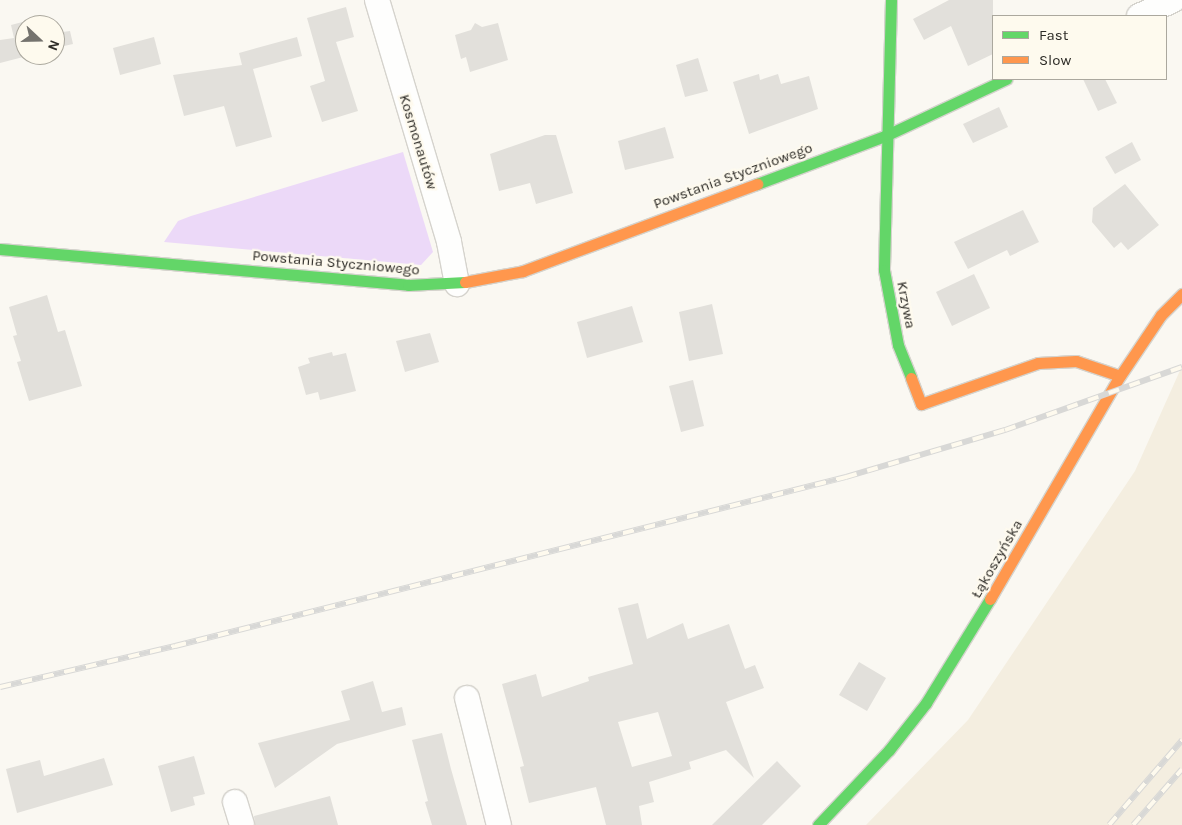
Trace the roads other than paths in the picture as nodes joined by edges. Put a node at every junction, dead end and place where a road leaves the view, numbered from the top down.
1 (377, 0) edge
2 (891, 0) edge
3 (1174, 0) edge
4 (1142, 15) edge
5 (1004, 80) edge
6 (885, 136) junction
7 (0, 249) edge
8 (458, 284) junction
9 (1182, 294) edge
10 (1120, 376) junction
11 (467, 698) dead end
12 (235, 802) dead end
13 (242, 825) edge
14 (499, 825) edge
15 (818, 825) edge

1 - 8 street, Kosmonautów
2 - 6 street, Krzywa
3 - 4 street
5 - 6 street, Powstania Styczniowego
6 - 8 street, Powstania Styczniowego
6 - 10 street, Krzywa
7 - 8 street, Powstania Styczniowego
9 - 10 street, Łąkoszyńska
10 - 15 street, Łąkoszyńska
11 - 14 street
12 - 13 street

